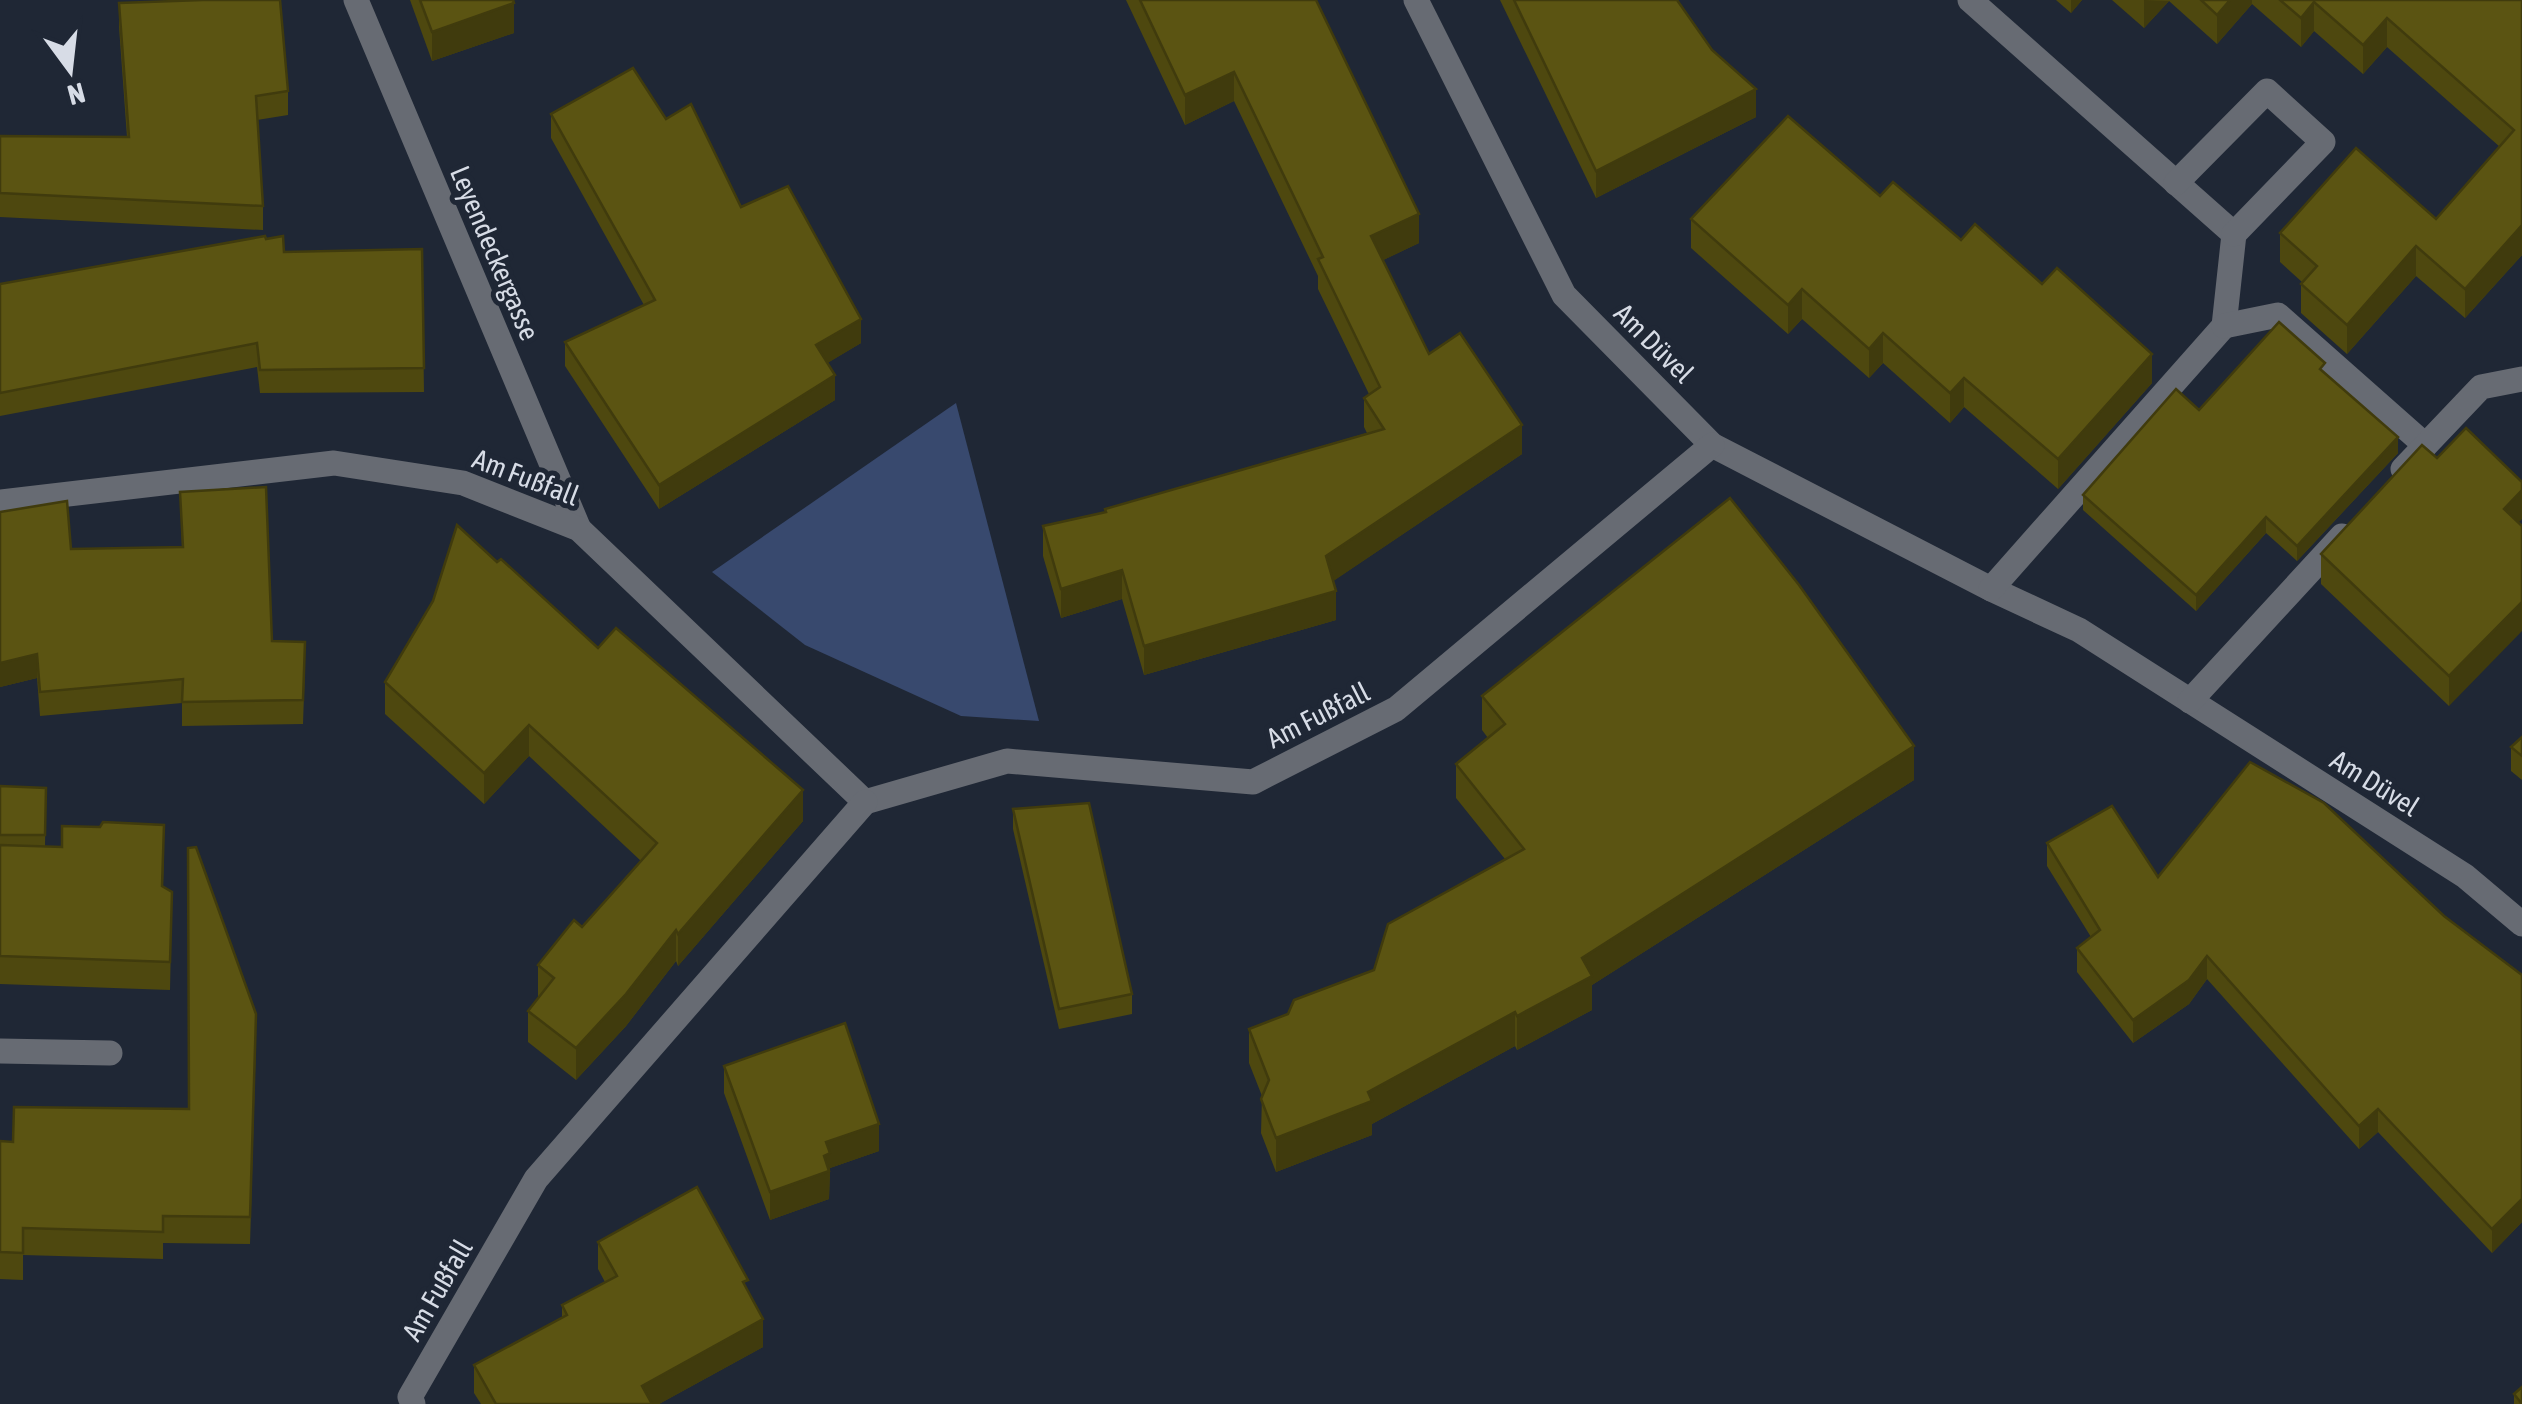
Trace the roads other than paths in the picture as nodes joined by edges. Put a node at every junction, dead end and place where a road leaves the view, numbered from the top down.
1 (356, 0) edge
2 (1416, 0) edge
3 (1970, 0) edge
4 (2176, 183) junction
5 (2234, 234) junction
6 (2224, 326) junction
7 (2522, 379) edge
8 (1712, 445) junction
9 (2425, 445) junction
10 (2386, 488) edge
11 (0, 502) edge
12 (2360, 516) edge
13 (579, 529) junction
14 (1991, 589) junction
15 (2190, 702) junction
16 (865, 802) junction
17 (2522, 924) edge
18 (0, 1051) edge
19 (110, 1053) dead end
20 (411, 1400) edge

1 - 13 street, Leyendeckergasse
2 - 8 street, Am Düvel
3 - 4 street
4 - 5 street
4 - 5 street
5 - 6 street
6 - 9 street
6 - 14 street
7 - 9 street
8 - 14 street, Am Düvel
8 - 16 street, Am Fußfall
9 - 10 street
11 - 13 street, Am Fußfall
12 - 15 street
13 - 16 street, Am Fußfall
14 - 15 street, Am Düvel
15 - 17 street, Am Düvel
16 - 20 street, Am Fußfall
18 - 19 street

